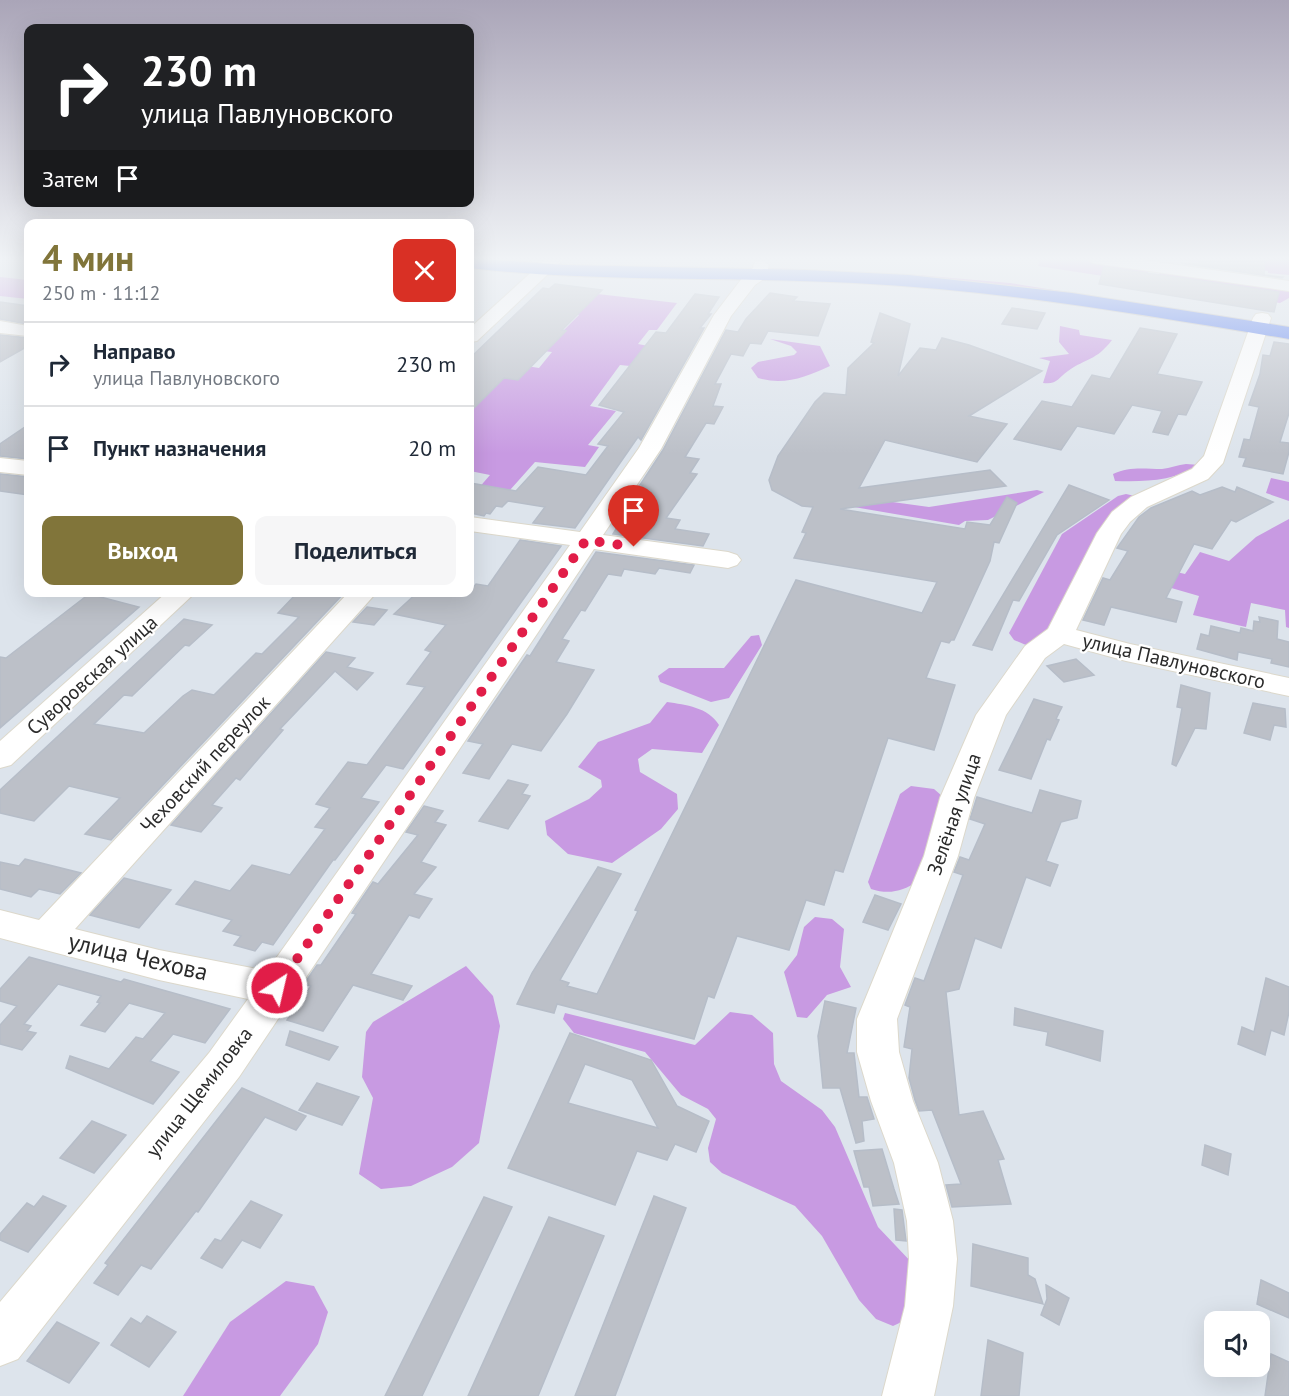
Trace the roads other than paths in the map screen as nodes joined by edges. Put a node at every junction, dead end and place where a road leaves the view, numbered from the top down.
1 (719, 323) edge
2 (1274, 325) edge
3 (0, 327) edge
4 (24, 330) edge
5 (0, 465) edge
6 (24, 468) edge
7 (474, 525) edge
8 (586, 540) junction
9 (728, 560) dead end
10 (177, 597) edge
11 (358, 597) edge
12 (1060, 634) junction
13 (1289, 687) edge
14 (0, 758) edge
15 (0, 924) edge
16 (47, 936) junction
17 (277, 988) junction
18 (0, 1341) edge
19 (908, 1396) edge

1 - 8 street, улица Щемиловка
2 - 12 street, Зелёная улица
3 - 4 street
5 - 6 street
7 - 8 street
8 - 9 street
8 - 17 street, улица Щемиловка
10 - 14 street, Суворовская улица
11 - 16 street, Чеховский переулок
12 - 13 street, улица Павлуновского
12 - 19 street, Зелёная улица
15 - 16 street, улица Чехова
16 - 17 street, улица Чехова
17 - 18 street, улица Щемиловка

